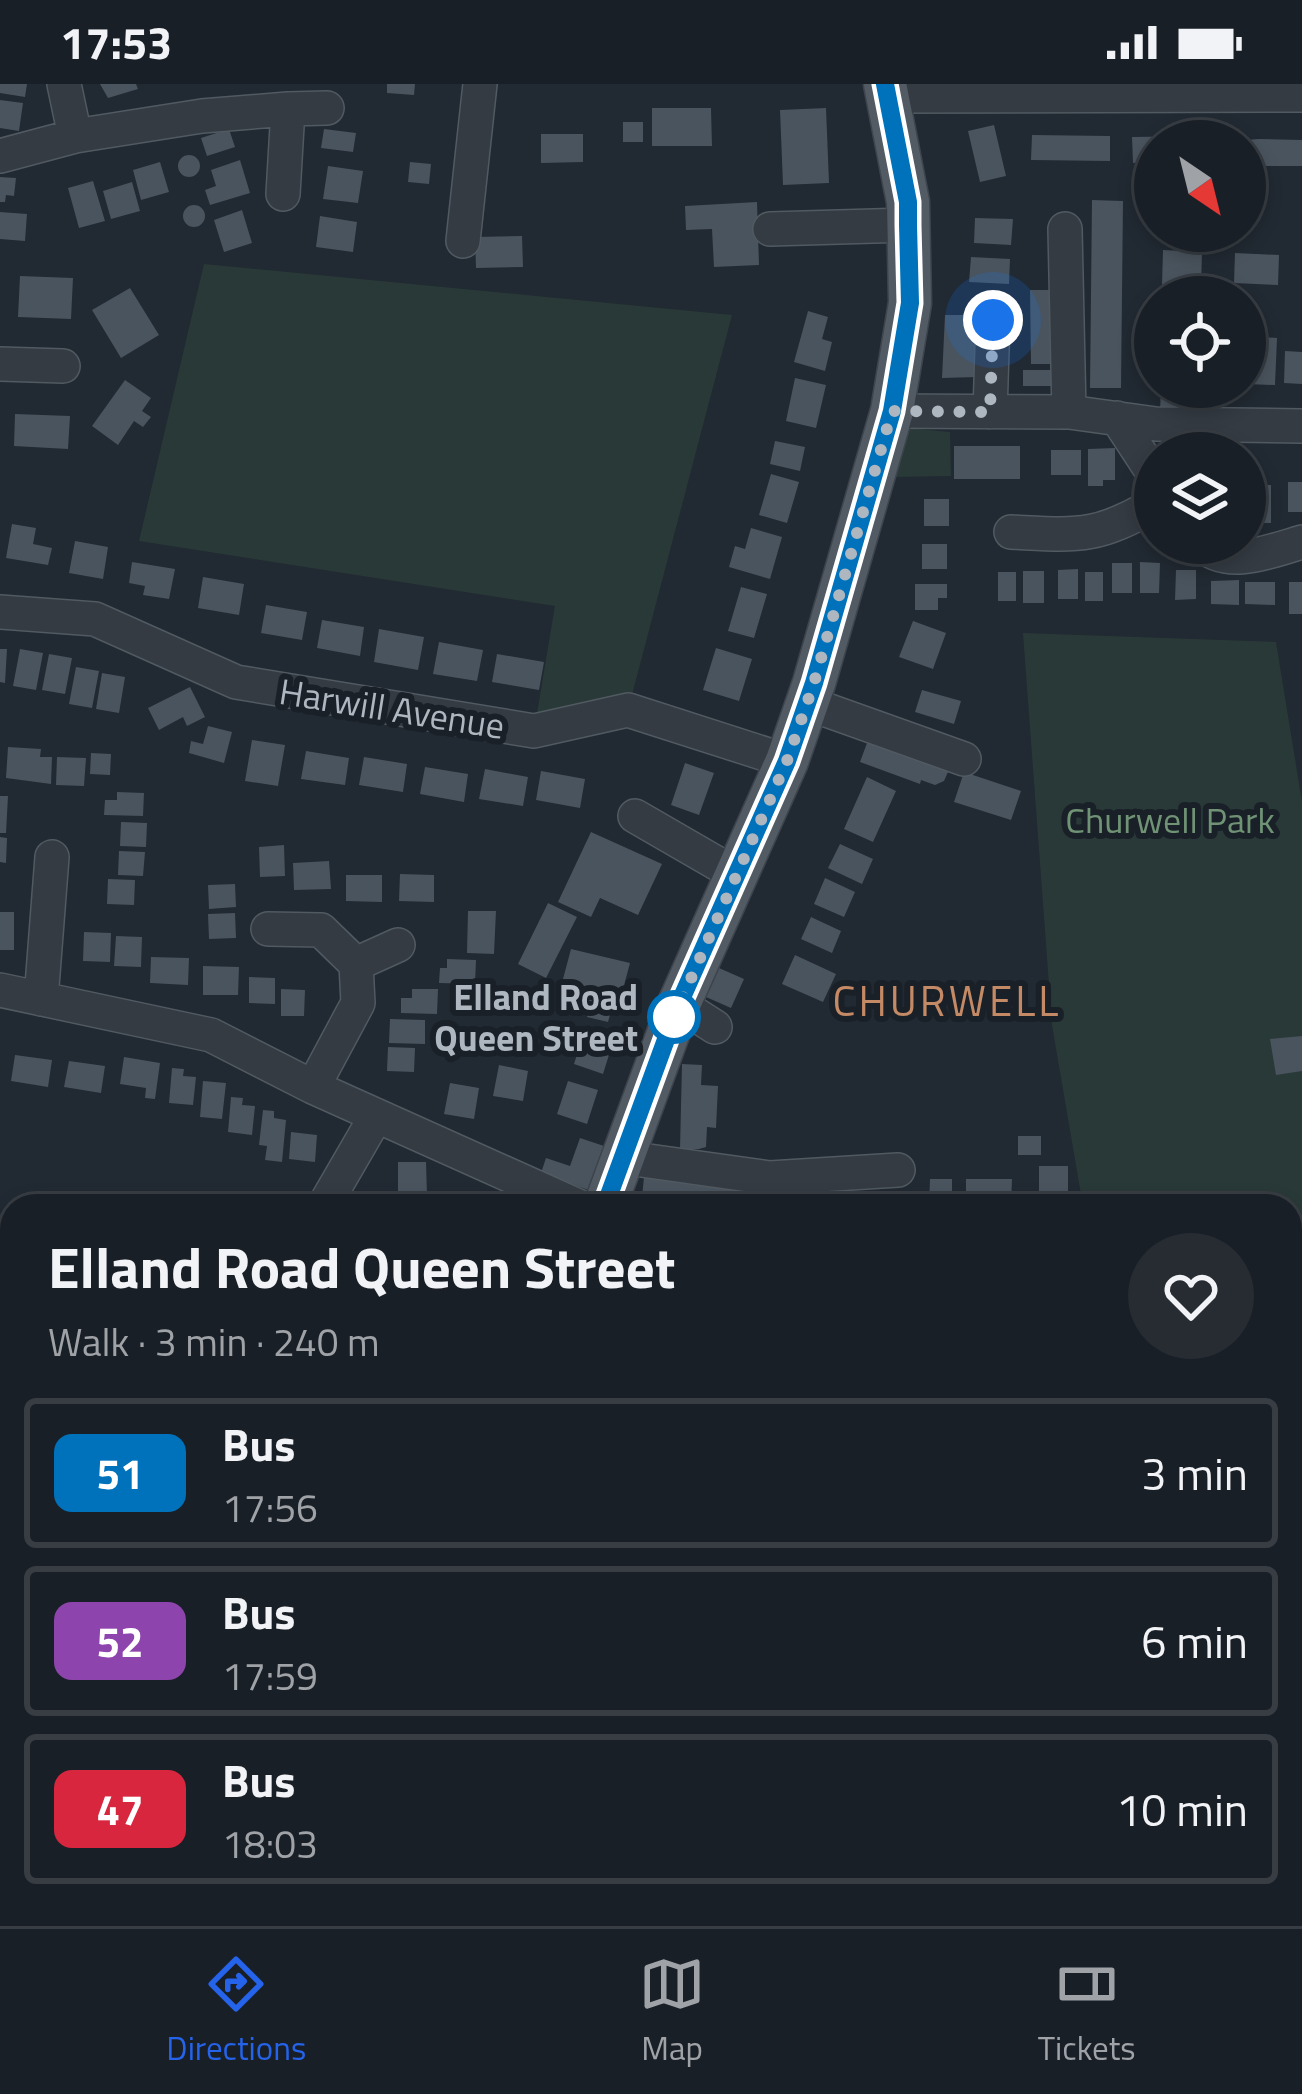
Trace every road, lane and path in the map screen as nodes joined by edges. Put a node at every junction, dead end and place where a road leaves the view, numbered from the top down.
1 (64, 84) edge
2 (480, 84) edge
3 (887, 90) edge
4 (1302, 95) edge
5 (327, 108) dead end
6 (288, 109) junction
7 (75, 136) junction
8 (0, 156) edge
9 (283, 194) dead end
10 (908, 225) junction
11 (1065, 229) dead end
12 (770, 230) dead end
13 (463, 241) dead end
14 (993, 320) dead end
15 (0, 364) edge
16 (63, 366) dead end
17 (892, 411) junction
18 (990, 412) junction
19 (1069, 412) junction
20 (1117, 418) junction
21 (1302, 426) edge
22 (1134, 444) edge
23 (1134, 517) edge
24 (1011, 532) dead end
25 (1302, 542) edge
26 (1266, 551) edge
27 (0, 612) edge
28 (807, 703) junction
29 (964, 759) dead end
30 (787, 761) junction
31 (634, 816) dead end
32 (52, 857) dead end
33 (736, 875) junction
34 (268, 929) dead end
35 (398, 945) dead end
36 (356, 964) junction
37 (0, 990) edge
38 (41, 999) junction
39 (679, 1004) junction
40 (716, 1027) dead end
41 (313, 1087) junction
42 (375, 1118) junction
43 (620, 1157) junction
44 (898, 1170) dead end
45 (769, 1192) edge
46 (331, 1194) edge
47 (550, 1194) edge
48 (609, 1194) edge

1 - 7 street
2 - 13 street
3 - 4 street
3 - 10 main road
5 - 6 street
6 - 7 street
6 - 9 street
7 - 8 street
10 - 12 street
10 - 17 main road
11 - 19 street
14 - 18 street
15 - 16 street
17 - 18 street
17 - 28 main road
18 - 19 street
19 - 20 street
20 - 21 street
20 - 22 street
23 - 24 street
25 - 26 street
27 - 30 street, Harwill Avenue
28 - 29 street
28 - 30 main road
30 - 33 main road
31 - 33 street
32 - 38 street
33 - 39 main road
34 - 36 street
35 - 36 street
36 - 41 street
37 - 38 street
38 - 41 street
39 - 40 street
39 - 43 main road
41 - 42 street
42 - 46 street
42 - 47 street
43 - 45 street
43 - 48 main road
44 - 45 street

